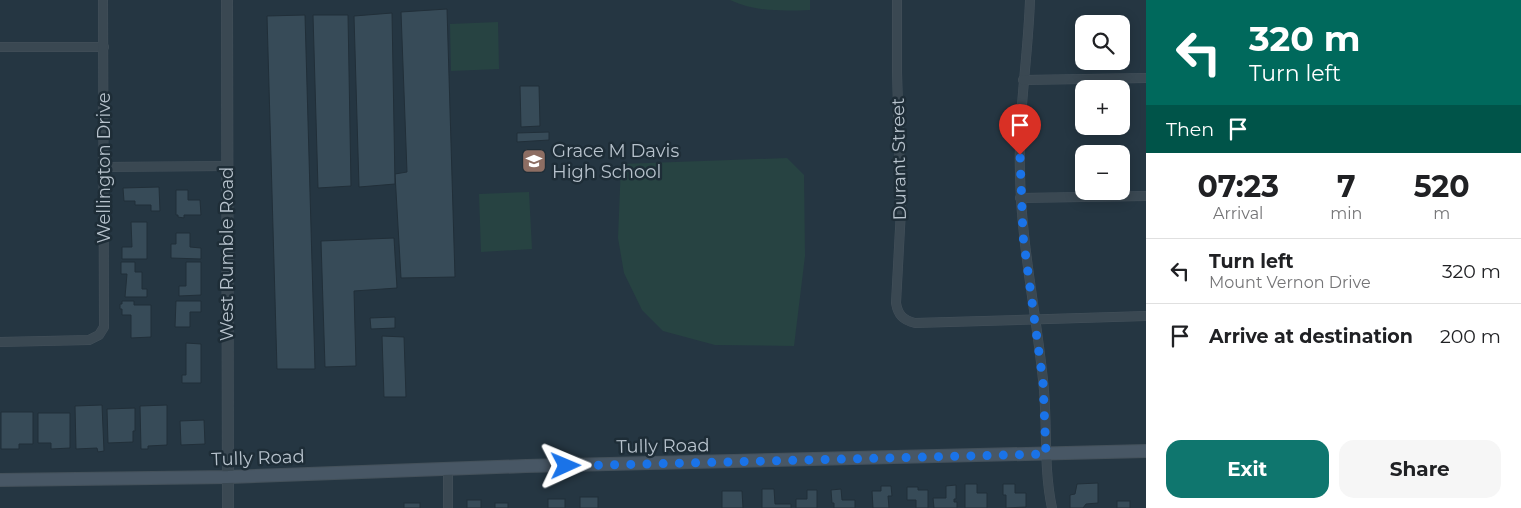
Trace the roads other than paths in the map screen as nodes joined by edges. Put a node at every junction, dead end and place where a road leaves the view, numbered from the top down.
1 (103, 0) edge
2 (227, 0) edge
3 (897, 0) edge
4 (1030, 0) edge
5 (104, 47) junction
6 (0, 48) edge
7 (1146, 78) edge
8 (1023, 80) junction
9 (227, 166) junction
10 (104, 167) junction
11 (1146, 196) edge
12 (1020, 198) junction
13 (1146, 316) edge
14 (1036, 318) junction
15 (0, 342) edge
16 (1146, 451) edge
17 (1046, 454) junction
18 (448, 469) junction
19 (228, 476) junction
20 (0, 480) edge
21 (228, 508) edge
22 (448, 508) edge
23 (1052, 508) edge

1 - 5 street, Wellington Drive
2 - 9 street, West Rumble Road
3 - 14 street, Durant Street
4 - 8 street
5 - 6 street
5 - 10 street, Wellington Drive
7 - 8 street
8 - 12 street
9 - 10 street
9 - 19 street, West Rumble Road
10 - 15 street, Wellington Drive
11 - 12 street
12 - 14 street
13 - 14 street
14 - 17 street
16 - 17 main road, Tully Road
17 - 18 main road, Tully Road
17 - 23 street
18 - 19 main road, Tully Road
18 - 22 street
19 - 20 main road, Tully Road
19 - 21 street, West Rumble Road

